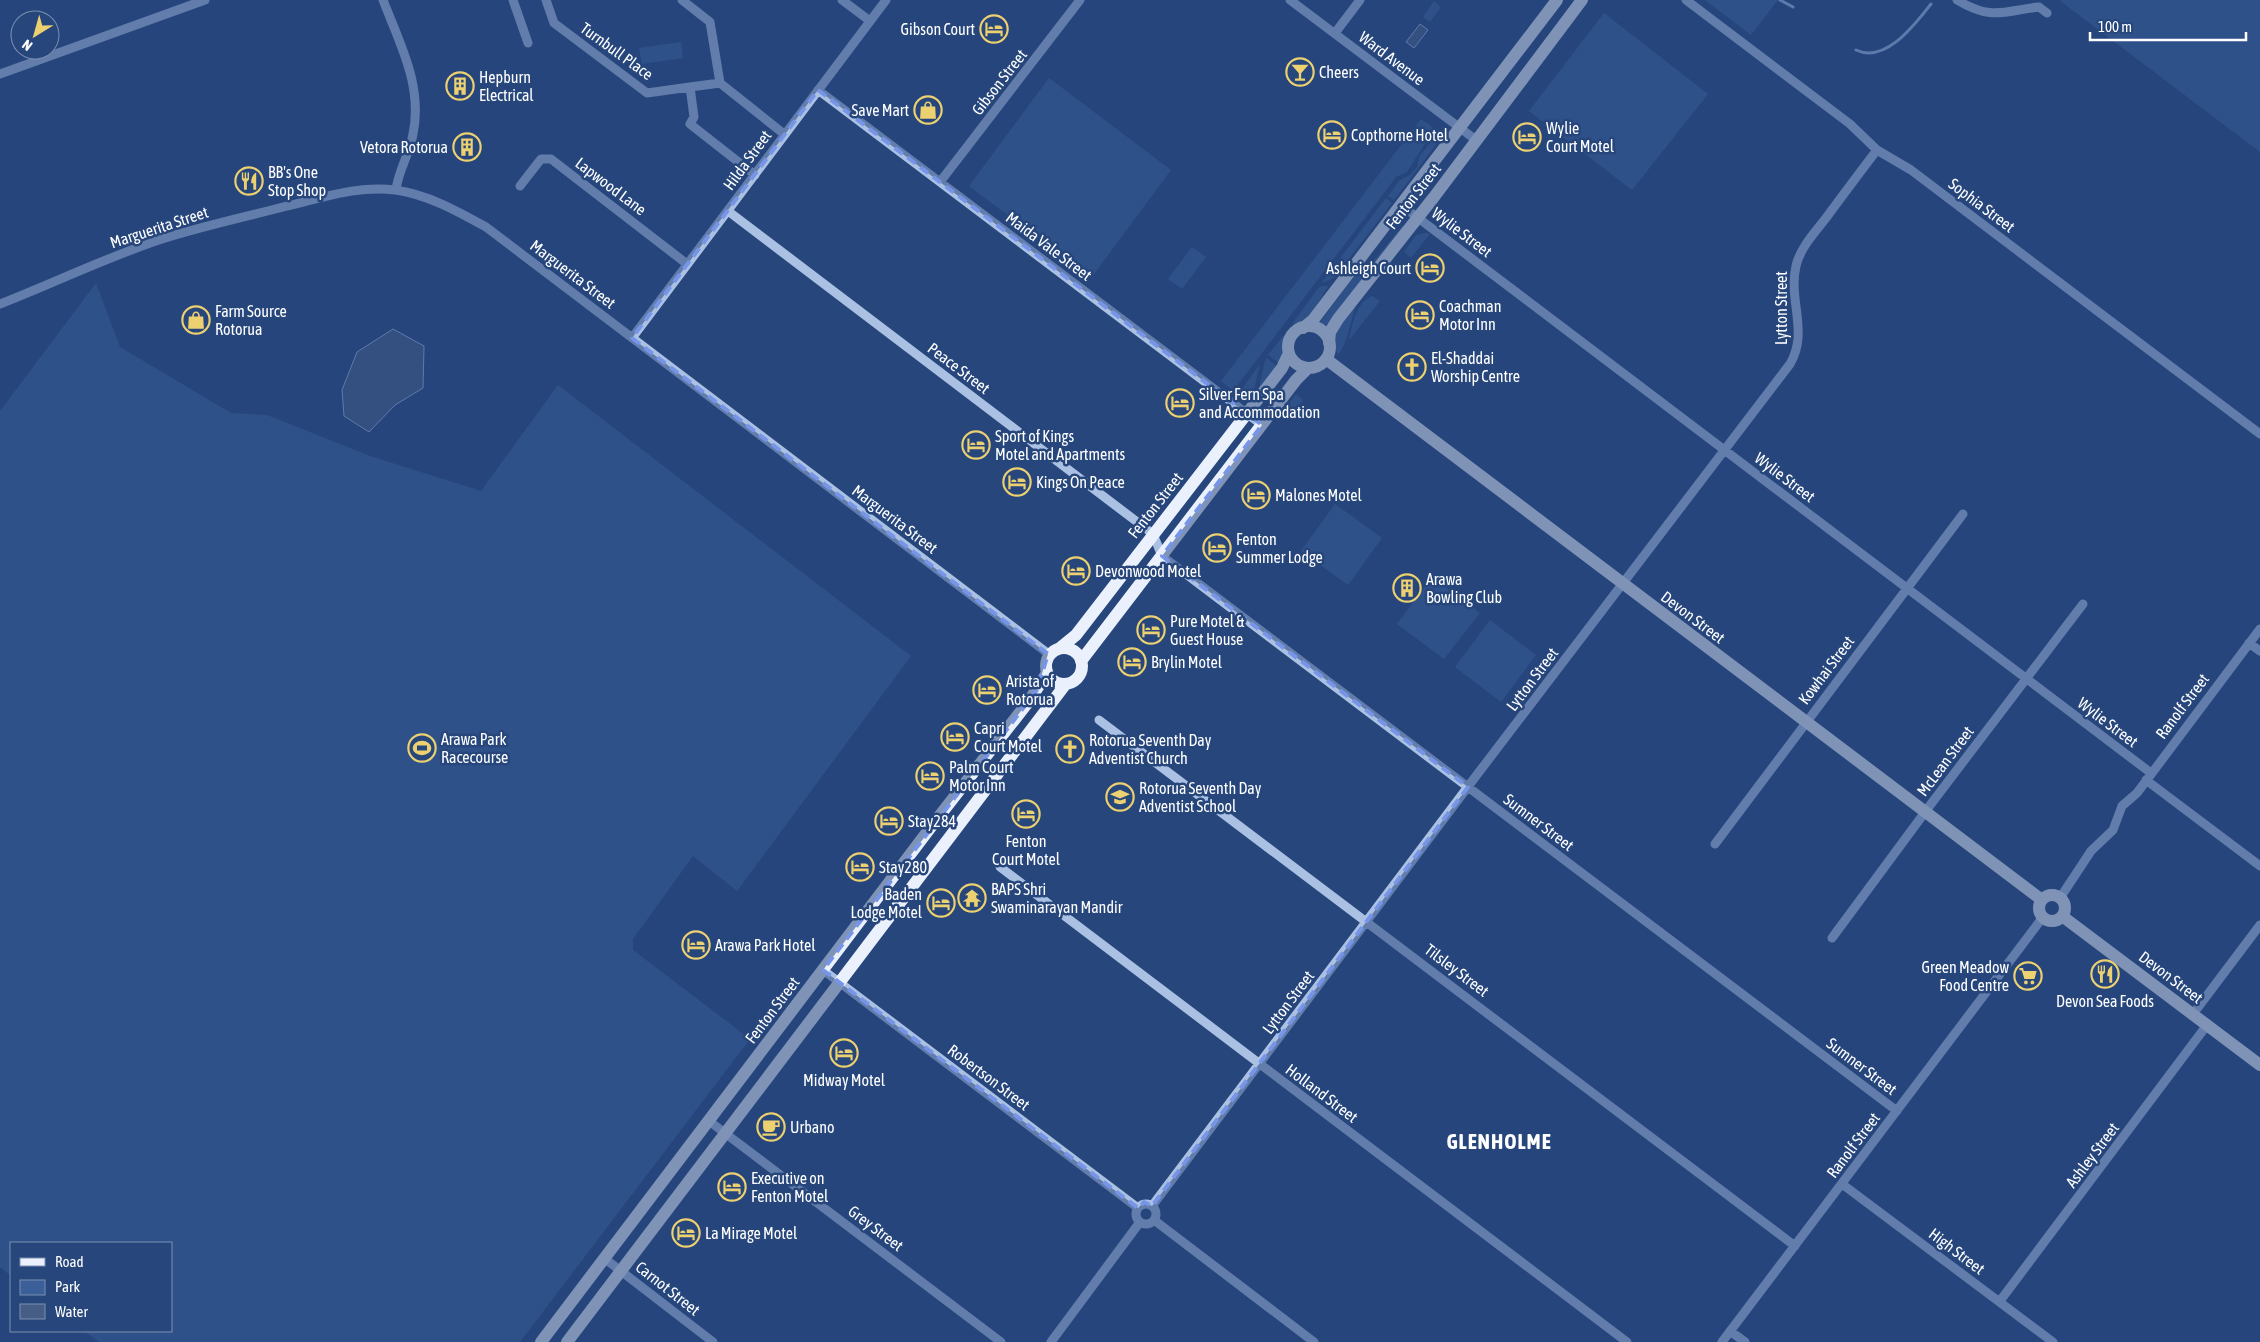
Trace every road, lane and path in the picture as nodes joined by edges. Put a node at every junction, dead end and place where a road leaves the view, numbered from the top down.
1 (205, 0) edge
2 (383, 0) edge
3 (513, 0) edge
4 (546, 0) edge
5 (682, 0) edge
6 (842, 0) edge
7 (886, 0) edge
8 (1080, 0) edge
9 (1290, 0) edge
10 (1360, 0) edge
11 (1558, 0) edge
12 (1582, 0) edge
13 (1686, 0) edge
14 (1957, 0) edge
15 (2047, 13) dead end
16 (870, 21) junction
17 (1335, 33) junction
18 (528, 43) dead end
19 (0, 74) edge
20 (720, 83) junction
21 (690, 87) junction
22 (818, 90) junction
23 (1460, 128) junction
24 (784, 134) junction
25 (1476, 140) junction
26 (1877, 150) junction
27 (754, 174) junction
28 (940, 182) junction
29 (520, 186) dead end
30 (396, 190) junction
31 (1401, 205) junction
32 (728, 211) junction
33 (1417, 217) junction
34 (688, 264) junction
35 (0, 304) edge
36 (1303, 328) junction
37 (632, 338) junction
38 (1329, 343) junction
39 (1289, 353) junction
40 (1326, 359) junction
41 (1308, 368) junction
42 (1246, 414) junction
43 (1262, 425) junction
44 (2260, 434) edge
45 (1725, 450) junction
46 (1963, 514) dead end
47 (1153, 534) junction
48 (1162, 556) junction
49 (1623, 584) junction
50 (1906, 588) junction
51 (2083, 604) dead end
52 (2260, 629) edge
53 (2249, 643) junction
54 (2260, 651) edge
55 (1055, 652) junction
56 (1081, 661) junction
57 (1047, 673) junction
58 (2026, 678) junction
59 (1066, 685) junction
60 (1099, 720) dead end
61 (1805, 723) junction
62 (2149, 777) junction
63 (1468, 787) junction
64 (1925, 812) junction
65 (937, 819) junction
66 (954, 831) junction
67 (1714, 844) dead end
68 (2260, 866) edge
69 (1000, 867) dead end
70 (2060, 898) junction
71 (2042, 900) junction
72 (2062, 916) junction
73 (2043, 917) junction
74 (1367, 921) junction
75 (2260, 925) edge
76 (1832, 938) dead end
77 (823, 970) junction
78 (839, 983) junction
79 (2193, 1014) junction
80 (2207, 1025) junction
81 (1260, 1065) junction
82 (2260, 1065) edge
83 (1897, 1111) junction
84 (709, 1121) junction
85 (725, 1133) junction
86 (1842, 1184) junction
87 (1152, 1206) junction
88 (1138, 1208) junction
89 (1154, 1220) junction
90 (1140, 1222) junction
91 (1795, 1246) junction
92 (604, 1258) junction
93 (621, 1271) junction
94 (2000, 1302) junction
95 (1730, 1331) junction
96 (541, 1342) edge
97 (567, 1342) edge
98 (713, 1342) edge
99 (1001, 1342) edge
100 (1052, 1342) edge
101 (1314, 1342) edge
102 (1627, 1342) edge
103 (1722, 1342) edge
104 (1745, 1342) edge
105 (2053, 1342) edge

1 - 19 street
2 - 30 street
3 - 18 street
4 - 21 street, Turnbull Place
5 - 20 street
6 - 16 street
7 - 16 street, Hilda Street
8 - 28 street, Gibson Street
9 - 17 street, Ward Avenue
10 - 17 street
11 - 23 main road, Fenton Street
12 - 25 main road, Fenton Street
13 - 26 street, Sophia Street
14 - 15 street
16 - 22 street, Hilda Street
17 - 23 street, Ward Avenue
20 - 21 street, Turnbull Place
20 - 24 street
21 - 27 street
22 - 24 street, Hilda Street
22 - 28 street, Maida Vale Street
23 - 25 street, Ward Avenue
23 - 31 main road, Fenton Street
24 - 27 street, Hilda Street
25 - 33 main road, Fenton Street
26 - 44 street, Sophia Street
26 - 45 street, Lytton Street
27 - 32 street, Hilda Street
28 - 42 street, Maida Vale Street
29 - 34 street, Lapwood Lane
30 - 35 street, Marguerita Street
30 - 37 street, Marguerita Street
31 - 33 street, Wylie Street
31 - 36 main road, Fenton Street
32 - 34 street, Hilda Street
32 - 47 street, Peace Street
33 - 38 main road, Fenton Street
33 - 45 street, Wylie Street
34 - 37 street, Hilda Street
36 - 38 main road
36 - 39 main road
37 - 55 street, Marguerita Street
38 - 40 main road
39 - 41 main road
39 - 42 main road, Fenton Street
40 - 41 main road
40 - 49 main road, Devon Street
41 - 43 main road
42 - 43 street, Maida Vale Street
42 - 47 main road, Fenton Street
43 - 48 main road
45 - 49 street, Lytton Street
45 - 50 street, Wylie Street
46 - 50 street, Kowhai Street
47 - 48 street
47 - 55 main road, Fenton Street
48 - 56 main road
48 - 63 street, Sumner Street
49 - 61 main road, Devon Street
49 - 63 street, Lytton Street
50 - 58 street, Wylie Street
50 - 61 street, Kowhai Street
51 - 58 street, McLean Street
52 - 53 street, Ranolf Street
53 - 54 street
53 - 62 street, Ranolf Street
55 - 56 main road
55 - 57 main road
56 - 59 main road
57 - 59 main road
57 - 65 main road, Fenton Street
58 - 62 street, Wylie Street
58 - 64 street, McLean Street
59 - 66 main road
60 - 74 street, Tilsley Street
61 - 64 main road, Devon Street
61 - 67 street, Kowhai Street
62 - 68 street, Wylie Street
62 - 70 street, Ranolf Street
63 - 74 street, Lytton Street
63 - 83 street, Sumner Street
64 - 71 main road, Devon Street
64 - 76 street, McLean Street
65 - 66 main road
65 - 77 main road, Fenton Street
66 - 78 main road
69 - 81 street, Holland Street
70 - 71 main road
70 - 72 main road
71 - 73 main road
72 - 73 main road
72 - 79 main road, Devon Street
73 - 83 street, Ranolf Street
74 - 81 street, Lytton Street
74 - 91 street, Tilsley Street
75 - 79 street
77 - 78 street, Robertson Street
77 - 84 main road, Fenton Street
78 - 85 main road
78 - 88 street, Robertson Street
79 - 80 main road, Devon Street
80 - 82 main road, Devon Street
80 - 94 street, Ashley Street
81 - 87 street, Lytton Street
81 - 102 street, Holland Street
83 - 86 street, Ranolf Street
84 - 85 street, Grey Street
84 - 92 main road, Fenton Street
85 - 93 main road
85 - 99 street, Grey Street
86 - 91 street, Ranolf Street
86 - 94 street, High Street
87 - 88 street
87 - 89 street
88 - 90 street
89 - 90 street
89 - 101 street
90 - 100 street
91 - 95 street, Ranolf Street
92 - 93 street, Carnot Street
92 - 96 main road, Fenton Street
93 - 97 main road
93 - 98 street, Carnot Street
94 - 105 street, High Street
95 - 103 street, Ranolf Street
95 - 104 street

